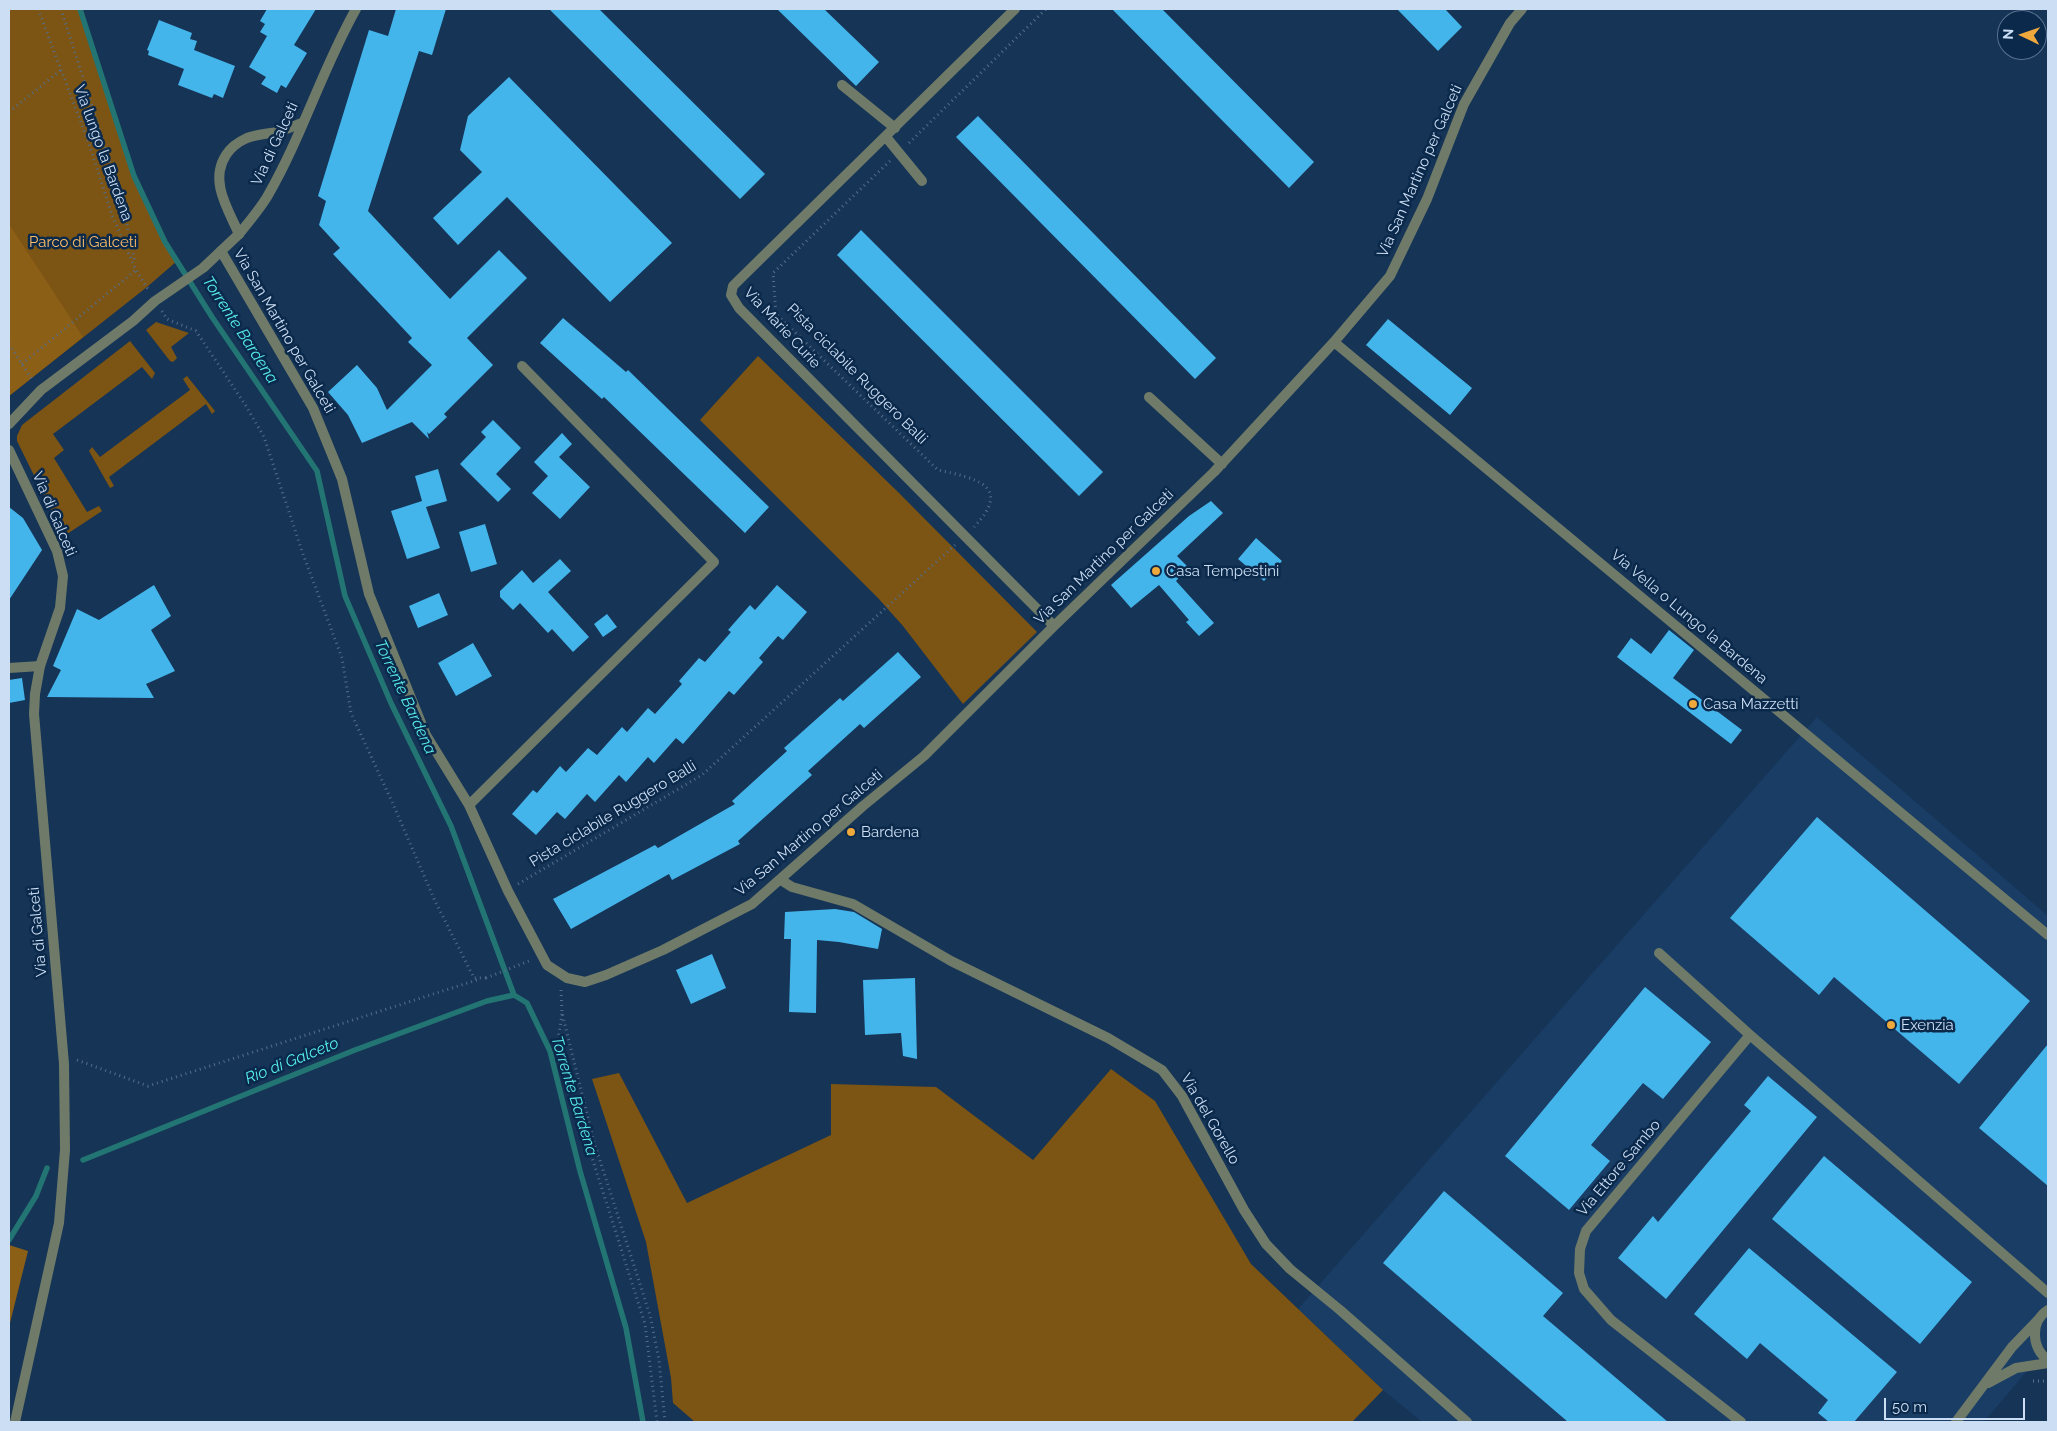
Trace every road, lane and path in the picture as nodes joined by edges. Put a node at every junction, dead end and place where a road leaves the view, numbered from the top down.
1 (38, 9) edge
2 (61, 9) edge
3 (356, 9) edge
4 (1015, 9) edge
5 (1046, 9) edge
6 (1522, 9) edge
7 (61, 70) junction
8 (842, 85) dead end
9 (9, 112) edge
10 (302, 123) junction
11 (895, 128) junction
12 (886, 137) junction
13 (899, 152) junction
14 (922, 181) dead end
15 (240, 234) junction
16 (221, 251) junction
17 (136, 270) junction
18 (155, 301) junction
19 (1334, 342) junction
20 (9, 344) edge
21 (22, 364) junction
22 (522, 366) dead end
23 (41, 390) junction
24 (1149, 397) dead end
25 (9, 424) edge
26 (9, 450) edge
27 (1222, 464) junction
28 (966, 536) junction
29 (1054, 626) junction
30 (40, 666) junction
31 (9, 668) edge
32 (469, 805) junction
33 (781, 880) junction
34 (508, 891) junction
35 (2048, 935) edge
36 (1659, 953) dead end
37 (531, 960) dead end
38 (486, 978) junction
39 (561, 991) dead end
40 (562, 1013) junction
41 (1750, 1035) junction
42 (64, 1064) junction
43 (2047, 1292) edge
44 (2048, 1310) edge
45 (2038, 1320) junction
46 (2048, 1362) edge
47 (1987, 1383) junction
48 (15, 1422) edge
49 (657, 1422) edge
50 (665, 1422) edge
51 (1467, 1422) edge
52 (1741, 1422) edge
53 (1956, 1422) edge

1 - 7 path, Via lungo la Bardena
2 - 17 path
3 - 10 street, Via di Galceti
4 - 11 street, Via Marie Curie
5 - 13 path, Pista ciclabile Ruggero Balli
6 - 19 street, Via San Martino per Galceti
7 - 9 path
7 - 17 path, Via lungo la Bardena
8 - 11 street
10 - 15 street, Via di Galceti
10 - 15 street
11 - 12 street, Via Marie Curie
12 - 13 street
12 - 28 street, Via Marie Curie
13 - 14 street
13 - 28 path, Pista ciclabile Ruggero Balli
15 - 16 street, Via di Galceti
16 - 18 street, Via di Galceti
16 - 32 street, Via San Martino per Galceti
17 - 18 path, Via lungo la Bardena
17 - 21 path
18 - 23 street, Via di Galceti
18 - 38 path, Via lungo la Bardena
19 - 27 street, Via San Martino per Galceti
19 - 35 street, Via Vella o Lungo la Bardena
20 - 21 path
21 - 23 path
22 - 32 street
23 - 25 street, Via di Galceti
24 - 27 street
26 - 30 street, Via di Galceti
27 - 29 street, Via San Martino per Galceti
28 - 29 street, Via Marie Curie
28 - 34 path, Pista ciclabile Ruggero Balli
29 - 33 street, Via San Martino per Galceti
30 - 31 street
30 - 42 street, Via di Galceti
32 - 34 street, Via San Martino per Galceti
33 - 34 street, Via San Martino per Galceti
33 - 51 street, Via del Gorello
36 - 41 street
37 - 38 path
38 - 42 path
39 - 40 path
40 - 49 path
40 - 50 path
41 - 43 street
41 - 52 street, Via Ettore Sambo
42 - 48 street, Via di Galceti
43 - 44 street
44 - 45 street
45 - 46 street
45 - 47 street
46 - 47 street
47 - 53 street

